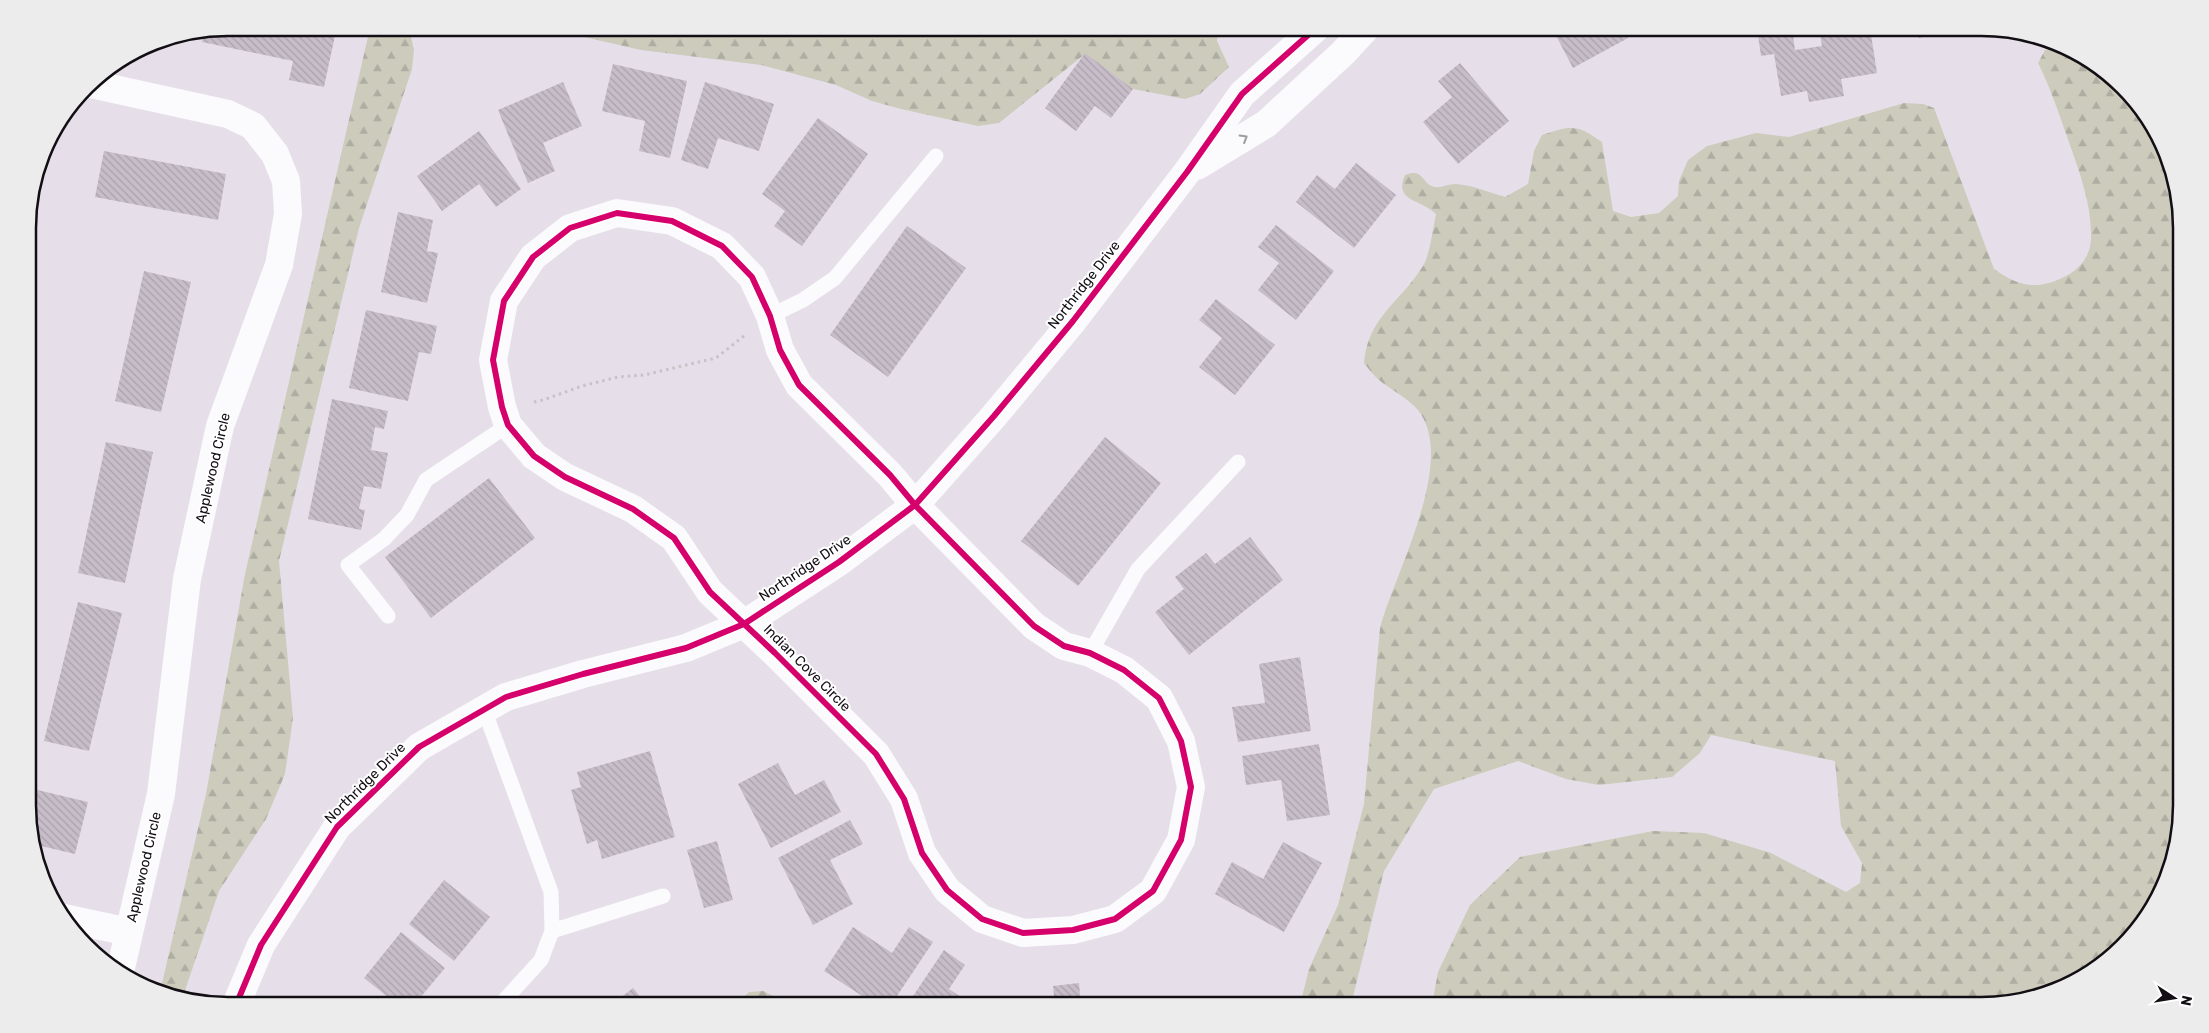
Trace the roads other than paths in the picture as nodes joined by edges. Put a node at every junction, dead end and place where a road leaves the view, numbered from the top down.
1 (1307, 36) edge
2 (1359, 36) edge
3 (100, 86) edge
4 (936, 156) dead end
5 (1187, 172) junction
6 (770, 316) junction
7 (505, 416) junction
8 (1238, 462) dead end
9 (915, 506) junction
10 (388, 616) dead end
11 (744, 624) junction
12 (1090, 653) junction
13 (484, 709) junction
14 (663, 896) dead end
15 (75, 920) edge
16 (552, 931) junction
17 (129, 932) junction
18 (122, 964) edge
19 (240, 997) edge
20 (507, 997) edge

1 - 5 street, Northridge Drive
5 -> 2 street, Northridge Drive
3 - 17 street, Applewood Circle
4 - 6 lane
5 - 9 street, Northridge Drive
6 - 7 street, Indian Cove Circle
6 - 9 street, Indian Cove Circle
7 - 10 lane
7 - 11 street, Indian Cove Circle
8 - 12 lane
9 - 11 street, Northridge Drive
9 - 12 street, Indian Cove Circle
11 - 12 street, Indian Cove Circle
11 - 13 street, Northridge Drive
13 - 16 lane
13 - 19 street, Northridge Drive
14 - 16 lane
15 - 17 street, Applewood Circle
16 - 20 lane
17 - 18 street, Applewood Circle

